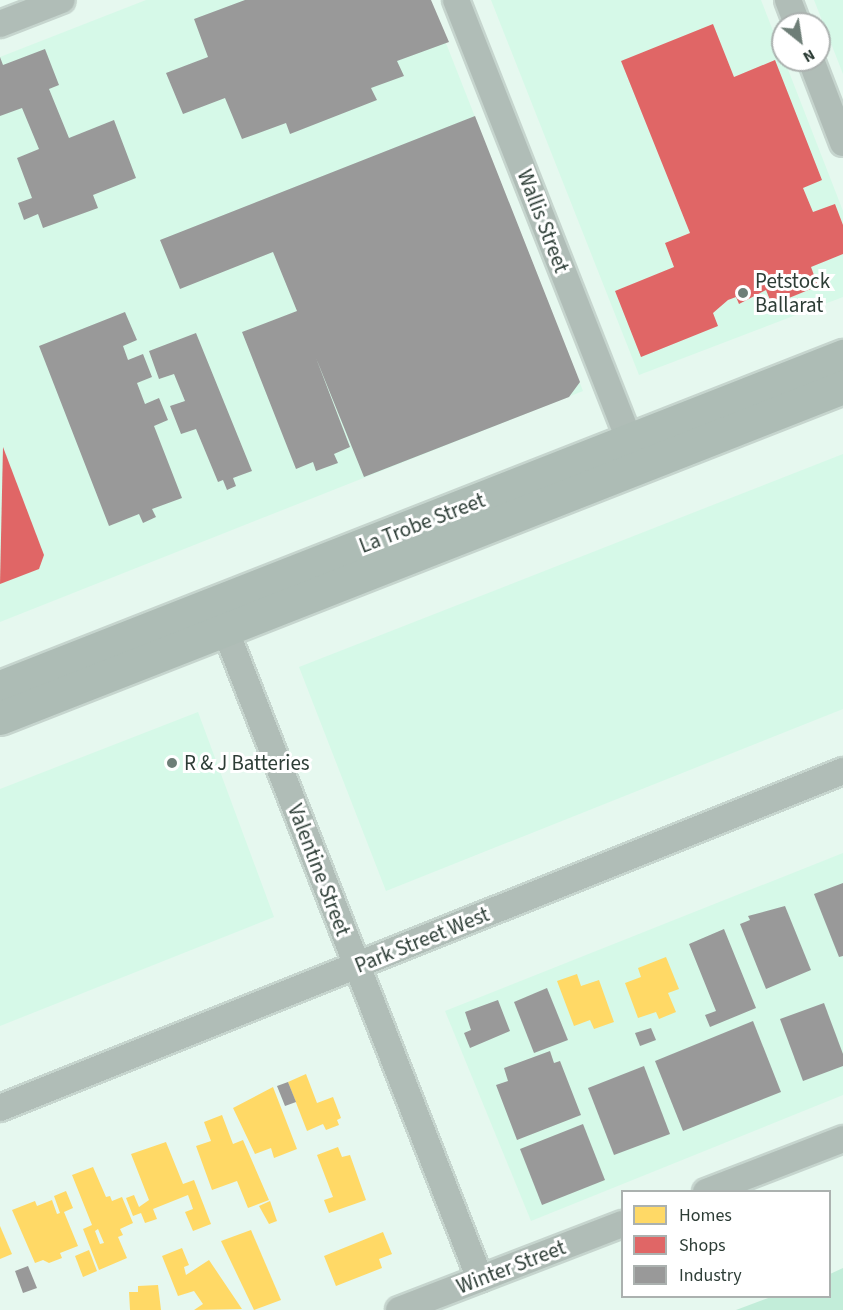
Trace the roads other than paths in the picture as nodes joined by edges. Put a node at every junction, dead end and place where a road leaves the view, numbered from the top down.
1 (62, 0) edge
2 (456, 0) edge
3 (0, 24) edge
4 (816, 72) edge
5 (843, 143) edge
6 (843, 356) edge
7 (843, 387) edge
8 (635, 455) junction
9 (220, 616) junction
10 (0, 687) edge
11 (0, 718) edge
12 (843, 771) edge
13 (357, 966) junction
14 (0, 1108) edge
15 (843, 1139) edge
16 (709, 1190) edge
17 (621, 1224) edge
18 (480, 1278) junction
19 (399, 1310) edge

1 - 3 street
2 - 8 street, Wallis Street
4 - 5 street
6 - 8 main road, La Trobe Street
7 - 8 main road, La Trobe Street
8 - 9 main road, La Trobe Street
9 - 10 main road, La Trobe Street
9 - 11 main road, La Trobe Street
9 - 13 street, Valentine Street
12 - 13 street, Park Street West
13 - 14 street, Park Street West
13 - 18 street, Valentine Street
15 - 16 street
17 - 18 street, Winter Street
18 - 19 street, Winter Street

